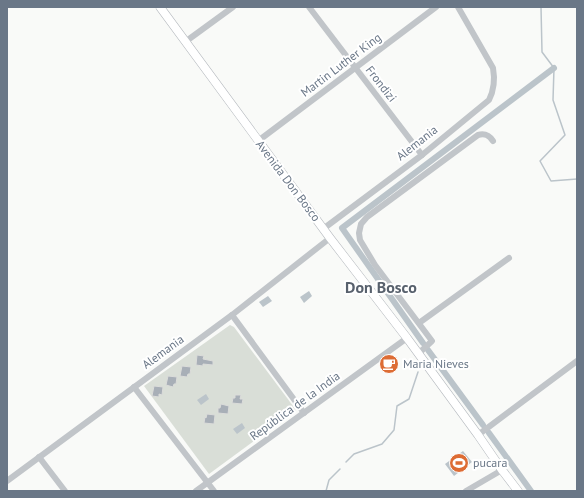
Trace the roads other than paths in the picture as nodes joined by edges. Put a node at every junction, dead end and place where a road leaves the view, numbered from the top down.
1 (160, 7) edge
2 (233, 7) edge
3 (309, 7) edge
4 (436, 7) edge
5 (458, 7) edge
6 (185, 42) junction
7 (355, 68) junction
8 (258, 141) junction
9 (493, 141) dead end
10 (422, 155) junction
11 (323, 229) junction
12 (330, 238) junction
13 (509, 258) dead end
14 (232, 315) junction
15 (419, 323) junction
16 (407, 338) junction
17 (418, 354) junction
18 (577, 362) edge
19 (134, 387) junction
20 (304, 413) junction
21 (478, 435) junction
22 (39, 457) junction
23 (502, 470) junction
24 (7, 481) edge
25 (207, 483) junction
26 (64, 491) edge
27 (196, 491) edge
28 (214, 491) edge
29 (466, 491) edge
30 (518, 491) edge

1 - 6 main road, Avenida Don Bosco
2 - 6 street
3 - 7 street, Frondizi
4 - 7 street, Martin Luther King
5 - 10 street, Alemania
6 - 8 main road, Avenida Don Bosco
7 - 8 street, Martin Luther King
7 - 10 street, Frondizi
8 - 11 main road, Avenida Don Bosco
9 - 15 street
10 - 11 street, Alemania
11 - 12 main road, Avenida Don Bosco
12 - 14 street, Alemania
12 - 16 main road, Avenida Don Bosco
13 - 15 street
14 - 19 street, Alemania
14 - 20 street
15 - 17 street
16 - 17 main road, Avenida Don Bosco
16 - 20 street, República de la India
17 - 21 main road, Avenida Don Bosco
18 - 21 street
19 - 22 street, Alemania
19 - 25 street
20 - 25 street, República de la India
21 - 23 main road, Avenida Don Bosco
22 - 24 street, Alemania
22 - 26 street
23 - 29 street
23 - 30 main road, Avenida Don Bosco
25 - 27 street, República de la India
25 - 28 street

